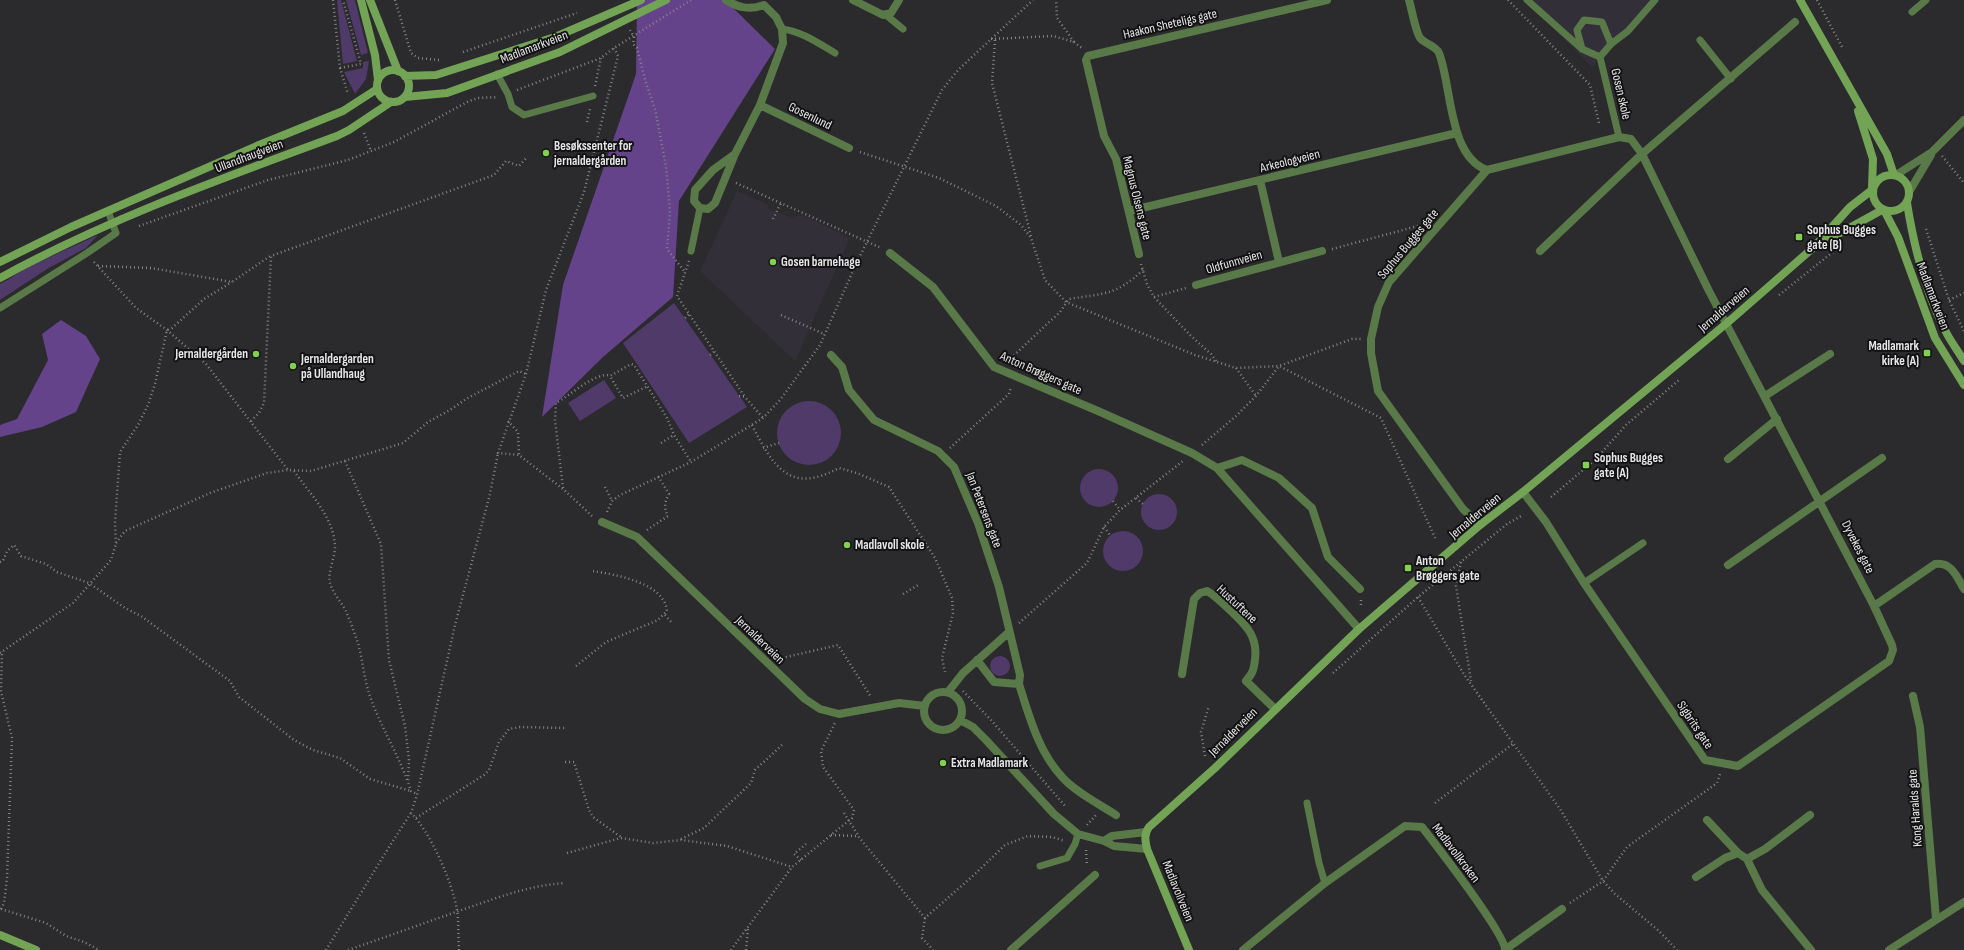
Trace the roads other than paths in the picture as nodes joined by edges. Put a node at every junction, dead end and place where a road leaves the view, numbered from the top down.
1 (361, 0) edge
2 (370, 0) edge
3 (642, 0) edge
4 (666, 0) edge
5 (853, 0) edge
6 (899, 0) edge
7 (1327, 0) edge
8 (1410, 0) edge
9 (1527, 0) edge
10 (1655, 0) edge
11 (1800, 0) edge
12 (1926, 0) edge
13 (729, 1) edge
14 (766, 3) edge
15 (1912, 12) dead end
16 (886, 15) junction
17 (1795, 22) dead end
18 (782, 29) junction
19 (903, 29) dead end
20 (1700, 40) dead end
21 (1611, 44) junction
22 (1582, 49) junction
23 (835, 53) dead end
24 (1088, 56) joint
25 (1600, 57) junction
26 (402, 74) junction
27 (497, 74) junction
28 (1731, 78) junction
29 (378, 80) junction
30 (377, 89) junction
31 (1852, 95) junction
32 (593, 96) dead end
33 (405, 97) junction
34 (391, 102) junction
35 (760, 105) junction
36 (1964, 120) edge
37 (1457, 133) junction
38 (1619, 137) junction
39 (849, 148) road end
40 (1932, 152) junction
41 (734, 154) junction
42 (1642, 154) junction
43 (1487, 170) junction
44 (1895, 175) junction
45 (1260, 180) junction
46 (1872, 189) junction
47 (1910, 192) junction
48 (1907, 203) junction
49 (700, 208) junction
50 (108, 211) junction
51 (1129, 211) junction
52 (1883, 211) junction
53 (112, 223) junction
54 (1814, 247) junction
55 (691, 251) road end
56 (1322, 251) road end
57 (1540, 251) dead end
58 (890, 253) road end
59 (1138, 254) road end
60 (0, 262) edge
61 (1279, 262) junction
62 (0, 278) edge
63 (1196, 285) road end
64 (0, 308) edge
65 (1727, 323) junction
66 (1830, 354) dead end
67 (831, 355) dead end
68 (1964, 361) edge
69 (1964, 386) edge
70 (1765, 396) junction
71 (1777, 419) junction
72 (1728, 458) dead end
73 (1882, 458) dead end
74 (1217, 468) junction
75 (1524, 492) junction
76 (1820, 500) junction
77 (602, 522) road end
78 (1480, 525) junction
79 (1643, 543) dead end
80 (1728, 565) dead end
81 (1584, 583) junction
82 (1360, 589) dead end
83 (1964, 589) edge
84 (1874, 606) junction
85 (1359, 629) junction
86 (1008, 633) junction
87 (977, 660) junction
88 (1889, 661) joint
89 (1182, 674) dead end
90 (1019, 684) junction
91 (948, 692) junction
92 (1914, 696) dead end
93 (925, 706) junction
94 (1275, 709) junction
95 (960, 720) junction
96 (1307, 803) dead end
97 (1116, 814) dead end
98 (1810, 815) dead end
99 (1707, 820) dead end
100 (1146, 832) junction
101 (1078, 834) junction
102 (1104, 841) junction
103 (1146, 845) junction
104 (1738, 853) junction
105 (1747, 859) junction
106 (1040, 866) dead end
107 (1095, 875) dead end
108 (1696, 877) dead end
109 (1325, 883) junction
110 (1964, 902) edge
111 (1562, 909) road end
112 (1936, 920) junction
113 (0, 935) edge
114 (1506, 949) edge
115 (36, 950) edge
116 (1011, 950) edge
117 (1189, 950) edge
118 (1243, 950) edge
119 (1811, 950) edge
120 (1889, 950) edge

1 - 29 main road
2 - 26 main road
3 - 26 main road, Madlamarkveien
4 - 27 main road, Madlamarkveien
5 - 16 street
6 - 16 street
7 - 24 street, Haakon Sheteligs gate
8 - 37 street
9 - 22 lane, Gosen skole
10 - 21 lane, Gosen skole
11 - 31 main road
12 - 15 lane
13 - 14 street
14 - 18 street
16 - 19 lane
17 - 28 street
18 - 23 lane
18 - 35 street
20 - 28 lane
21 - 22 lane
21 - 25 lane, Gosen skole
22 - 25 lane, Gosen skole
24 - 51 street, Magnus Olsens gate
25 - 38 lane, Gosen skole
26 - 29 main road
26 - 33 main road
27 - 32 lane
27 - 33 main road, Madlamarkveien
28 - 42 street
29 - 30 main road
30 - 34 main road
30 - 50 main road, Ullandhaugveien
31 - 44 main road
31 - 46 main road
33 - 34 main road
34 - 53 main road, Ullandhaugveien
35 - 39 street, Gosenlund
35 - 41 street
36 - 40 street
37 - 43 street
37 - 45 street, Arkeologveien
38 - 42 street
38 - 43 street
40 - 44 street
40 - 47 street
41 - 49 street
41 - 49 street
42 - 57 street
42 - 65 street
43 - 78 street, Sophus Bugges gate
44 - 46 main road
44 - 47 main road
45 - 51 street, Arkeologveien
45 - 61 street, Oldfunnveien
46 - 52 main road
46 - 54 main road, Jernalderveien
47 - 48 main road
48 - 52 main road
48 - 68 main road, Madlamarkveien
49 - 55 lane
50 - 53 lane
50 - 60 main road, Ullandhaugveien
51 - 59 street, Magnus Olsens gate
52 - 54 main road, Jernalderveien
52 - 69 main road, Madlamarkveien
53 - 62 main road, Ullandhaugveien
53 - 64 lane
54 - 65 main road, Jernalderveien
56 - 61 street, Oldfunnveien
58 - 74 street, Anton Brøggers gate
61 - 63 street, Oldfunnveien
65 - 70 street, Dyvekes gate
65 - 75 main road, Jernalderveien
66 - 70 street
67 - 86 street, Jan Petersens gate
70 - 71 street, Dyvekes gate
71 - 72 street
71 - 76 street, Dyvekes gate
73 - 76 street
74 - 82 street
74 - 85 street, Anton Brøggers gate
75 - 78 main road, Jernalderveien
75 - 81 street, Sigbrits gate
76 - 80 street
76 - 84 street, Dyvekes gate
77 - 93 street, Jernalderveien
78 - 85 main road, Jernalderveien
79 - 81 lane
81 - 88 street, Sigbrits gate
83 - 84 street
84 - 88 street, Dyvekes gate
85 - 94 main road, Jernalderveien
86 - 87 street
86 - 90 street, Jan Petersens gate
87 - 90 street
87 - 91 street
89 - 94 street, Hustuftene
90 - 97 street, Jan Petersens gate
91 - 93 street
91 - 95 street
92 - 112 street, Kong Haralds gate
93 - 95 street
94 - 100 main road, Jernalderveien
95 - 101 street
96 - 109 lane
98 - 105 street
99 - 104 street
100 - 102 street
100 - 103 main road
101 - 102 street
101 - 106 lane
102 - 103 street
103 - 117 main road, Madlavollveien
104 - 105 street
104 - 108 street
105 - 119 street
107 - 116 street
109 - 114 street, Madlavollkroken
109 - 118 street, Madlavollkroken
110 - 112 street
111 - 114 street
112 - 120 street
113 - 115 main road

